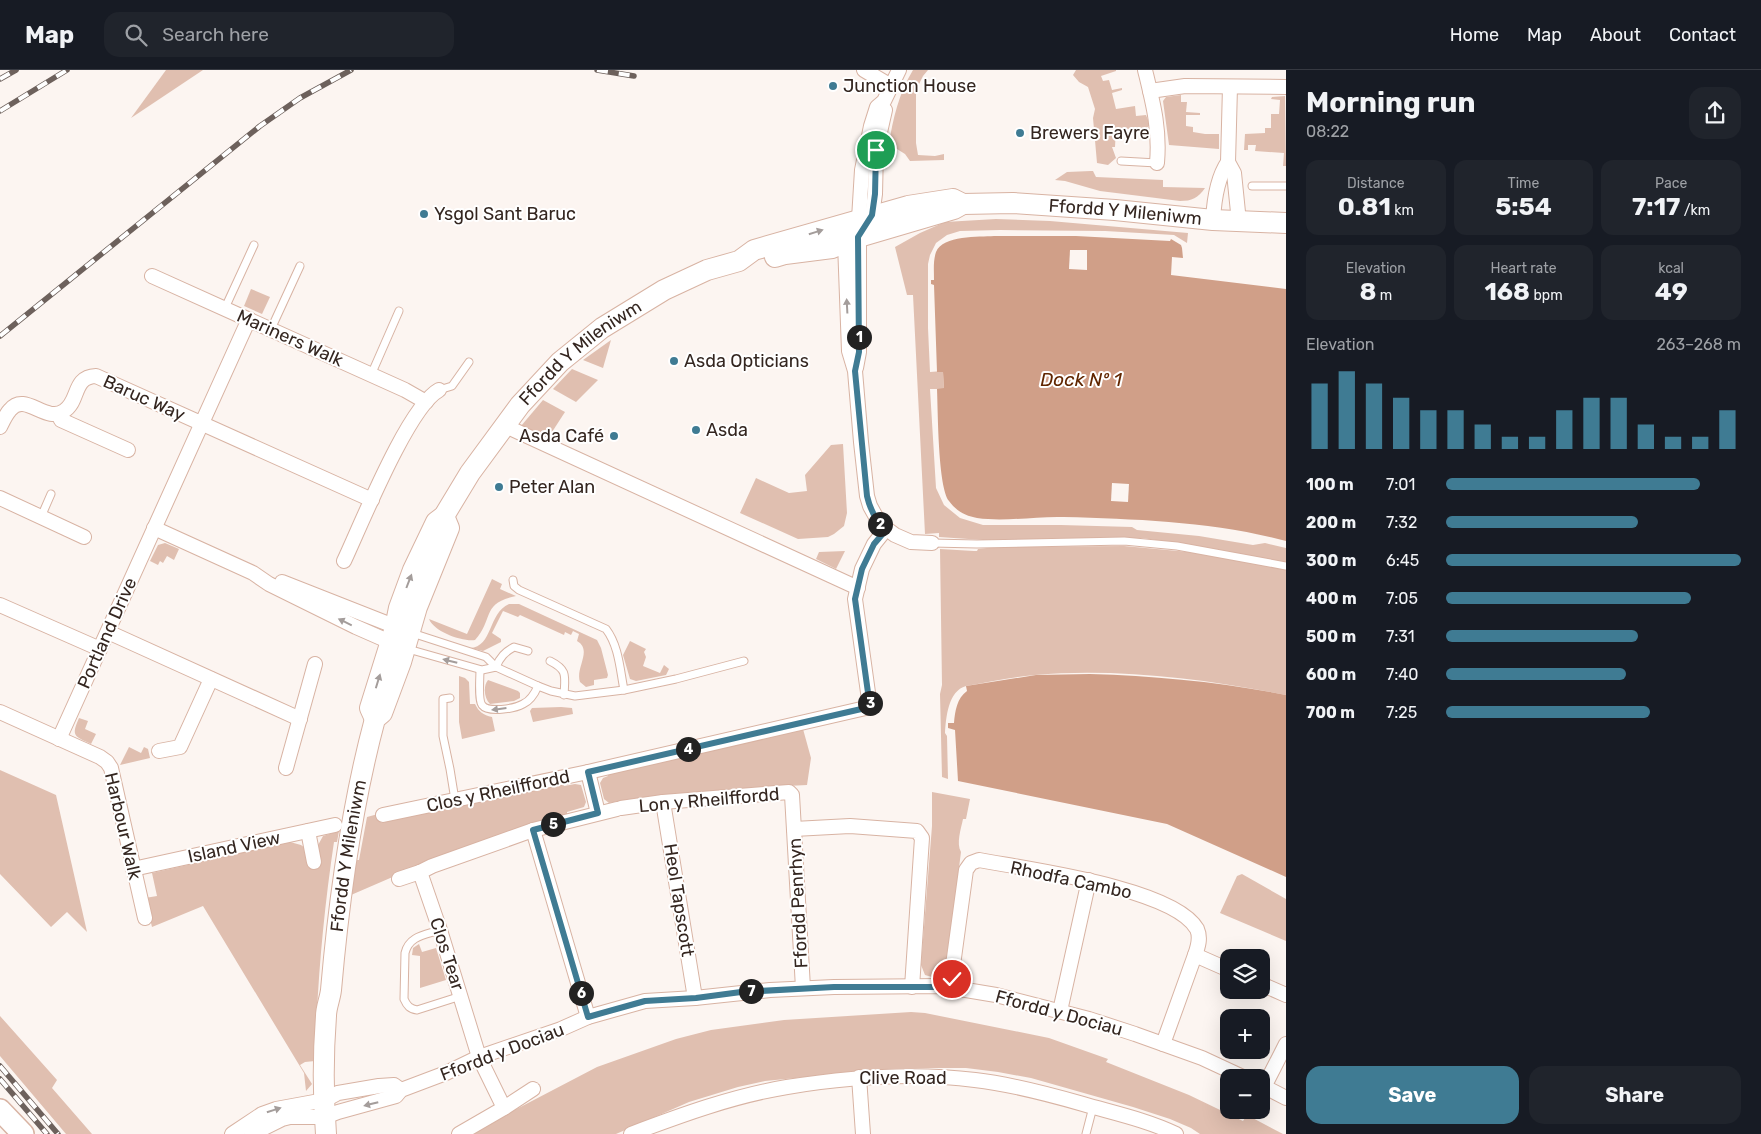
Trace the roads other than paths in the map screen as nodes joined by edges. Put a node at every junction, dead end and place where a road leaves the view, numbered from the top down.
1 (864, 70) edge
2 (899, 70) edge
3 (1145, 70) edge
4 (891, 86) junction
5 (1230, 87) junction
6 (1286, 87) edge
7 (1150, 91) junction
8 (1122, 161) dead end
9 (1228, 162) junction
10 (1157, 163) joint
11 (1252, 186) dead end
12 (1286, 186) edge
13 (1213, 220) junction
14 (1240, 222) junction
15 (1286, 223) edge
16 (859, 229) junction
17 (254, 245) dead end
18 (738, 261) junction
19 (300, 266) dead end
20 (152, 276) dead end
21 (225, 308) junction
22 (399, 311) dead end
23 (249, 319) junction
24 (271, 329) junction
25 (469, 362) dead end
26 (371, 374) junction
27 (439, 390) joint
28 (426, 402) junction
29 (58, 414) junction
30 (202, 424) junction
31 (0, 427) edge
32 (514, 430) dead end
33 (128, 450) dead end
34 (51, 494) dead end
35 (0, 498) edge
36 (372, 500) junction
37 (41, 517) junction
38 (154, 528) junction
39 (886, 530) junction
40 (84, 537) dead end
41 (932, 543) joint
42 (344, 561) dead end
43 (1286, 566) edge
44 (513, 580) dead end
45 (858, 588) junction
46 (0, 605) edge
47 (108, 632) junction
48 (400, 637) junction
49 (100, 650) junction
50 (528, 651) dead end
51 (550, 661) dead end
52 (744, 661) dead end
53 (315, 664) dead end
54 (496, 667) junction
55 (480, 670) junction
56 (211, 679) junction
57 (538, 686) junction
58 (624, 690) junction
59 (564, 695) junction
60 (450, 698) dead end
61 (0, 712) edge
62 (300, 719) junction
63 (60, 739) junction
64 (159, 751) dead end
65 (286, 768) dead end
66 (588, 772) junction
67 (455, 800) junction
68 (663, 802) junction
69 (598, 813) junction
70 (383, 815) dead end
71 (335, 825) dead end
72 (794, 829) junction
73 (533, 830) junction
74 (308, 831) junction
75 (314, 862) dead end
76 (133, 869) junction
77 (420, 872) junction
78 (399, 879) dead end
79 (1089, 880) junction
80 (145, 918) dead end
81 (440, 930) junction
82 (1195, 955) junction
83 (1220, 966) edge
84 (912, 987) junction
85 (950, 987) junction
86 (803, 988) junction
87 (1270, 988) edge
88 (1286, 995) edge
89 (461, 996) junction
90 (696, 998) junction
91 (1060, 1011) junction
92 (588, 1017) junction
93 (1163, 1044) junction
94 (1286, 1044) edge
95 (479, 1057) junction
96 (1226, 1069) edge
97 (1270, 1073) edge
98 (859, 1077) junction
99 (533, 1089) dead end
100 (1270, 1090) edge
101 (1286, 1098) edge
102 (1093, 1107) junction
103 (504, 1108) junction
104 (0, 1110) edge
105 (330, 1111) edge
106 (23, 1134) edge
107 (232, 1134) edge
108 (252, 1134) edge
109 (338, 1134) edge
110 (459, 1134) edge
111 (631, 1134) edge
112 (863, 1134) edge
113 (1086, 1134) edge
114 (1176, 1134) edge

1 - 4 street
2 - 4 street
3 - 7 street
4 - 16 street
5 - 6 street
5 - 7 street
5 - 9 street
7 - 10 street
8 - 10 lane
9 - 13 street
9 - 14 street
11 - 12 lane
13 - 14 street, Ffordd Y Mileniwm
13 - 16 street, Ffordd Y Mileniwm
14 - 15 street, Ffordd Y Mileniwm
18 -> 16 street, Ffordd Y Mileniwm
16 - 18 street, Ffordd Y Mileniwm
16 - 39 street
17 - 21 lane
18 - 48 street, Ffordd Y Mileniwm
19 - 24 lane
20 - 21 street, Mariners Walk
21 - 23 street, Mariners Walk
22 - 26 lane
23 - 24 street, Mariners Walk
23 - 30 street, Portland Drive
24 - 26 street, Mariners Walk
25 - 27 lane
26 - 28 street, Mariners Walk
27 - 28 street
28 - 36 street
29 - 30 street, Baruc Way
29 - 31 street
29 - 33 street
30 - 36 street
30 - 38 street, Portland Drive
32 - 45 street
34 - 37 lane
35 - 37 street
36 - 42 street
37 - 40 street
38 - 47 street, Portland Drive
38 - 48 street
39 - 41 street
39 - 45 street
41 - 43 lane
44 - 58 lane
45 - 66 street, Clos y Rheilffordd
46 - 49 street
47 - 49 street, Portland Drive
47 - 56 street
48 - 54 lane
55 -> 48 lane
48 - 105 street, Ffordd Y Mileniwm
49 - 63 street, Portland Drive
50 - 54 lane
51 - 59 lane
52 - 58 lane
53 - 62 street
54 - 55 lane
54 - 57 lane
57 -> 55 lane
56 - 62 street
56 - 64 street
57 - 59 lane
58 - 59 lane
60 - 67 lane
61 - 63 street, Harbour Walk
62 - 65 street
63 - 76 street, Harbour Walk
66 - 67 street, Clos y Rheilffordd
66 - 69 street
67 - 70 street, Clos y Rheilffordd
68 - 69 street, Lon y Rheilffordd
68 - 72 street, Lon y Rheilffordd
68 - 90 street, Heol Tapscott
69 - 73 street, Lon y Rheilffordd
71 - 74 street, Island View
72 - 84 street, Ffordd Penrhyn
72 - 86 street, Ffordd Penrhyn
73 - 77 street, Lon y Rheilffordd
73 - 92 street
74 - 75 street
74 - 76 street, Island View
76 - 80 street, Harbour Walk
77 - 78 street
77 - 81 street, Clos Tear
79 - 82 street, Rhodfa Cambo
79 - 85 street, Rhodfa Cambo
79 - 91 street
81 - 89 street, Clos Tear
81 - 89 lane
82 - 83 street
82 - 93 street, Rhodfa Cambo
84 - 85 street, Ffordd y Dociau
84 - 86 street, Ffordd y Dociau
85 - 91 street, Ffordd y Dociau
86 - 90 street, Ffordd y Dociau
87 - 88 street
89 - 95 street, Clos Tear
90 - 92 street, Ffordd y Dociau
91 - 93 street, Ffordd y Dociau
92 - 95 street, Ffordd y Dociau
93 - 96 street, Ffordd y Dociau
94 - 97 street
95 - 103 street, Clos Tear
95 - 105 street, Ffordd y Dociau
98 - 102 street, Clive Road
98 - 111 street, Clive Road
98 - 112 street
99 - 103 street
100 - 101 street
102 - 113 lane
102 - 114 street, Clive Road
103 - 110 street
104 - 106 main road
107 -> 105 street
105 - 108 street
105 - 109 street, Ffordd Y Mileniwm

